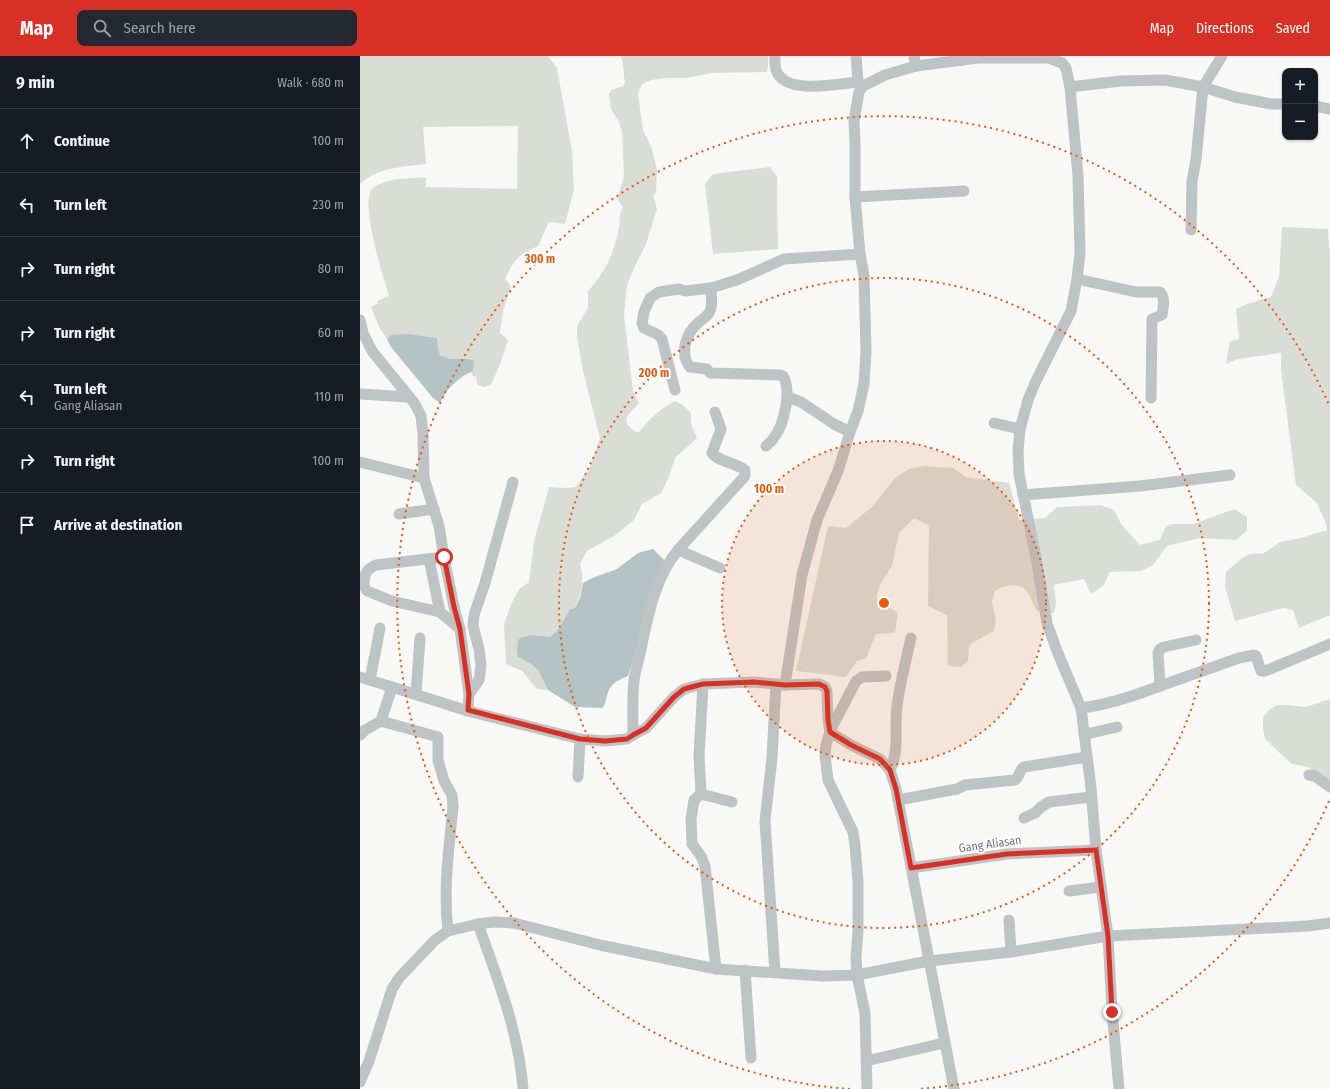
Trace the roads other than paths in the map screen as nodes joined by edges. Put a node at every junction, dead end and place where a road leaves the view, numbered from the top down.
1 (775, 56) edge
2 (856, 56) edge
3 (1068, 56) edge
4 (1222, 56) edge
5 (980, 57) edge
6 (915, 61) edge
7 (1066, 68) junction
8 (860, 84) junction
9 (1070, 87) junction
10 (1203, 87) junction
11 (1282, 104) edge
12 (1318, 107) edge
13 (1330, 109) edge
14 (964, 191) dead end
15 (855, 197) junction
16 (1191, 230) dead end
17 (860, 254) junction
18 (1077, 279) junction
19 (711, 288) junction
20 (360, 320) edge
21 (362, 333) edge
22 (675, 390) dead end
23 (360, 394) edge
24 (408, 397) junction
25 (787, 397) junction
26 (1151, 398) dead end
27 (714, 412) dead end
28 (994, 424) dead end
29 (1020, 429) junction
30 (850, 432) junction
31 (766, 446) dead end
32 (360, 462) edge
33 (1230, 475) dead end
34 (424, 478) junction
35 (513, 482) dead end
36 (1023, 495) junction
37 (434, 509) junction
38 (399, 514) dead end
39 (678, 550) junction
40 (444, 557) junction
41 (429, 559) junction
42 (720, 568) dead end
43 (440, 612) junction
44 (380, 628) dead end
45 (460, 629) junction
46 (420, 638) dead end
47 (911, 638) dead end
48 (1196, 640) dead end
49 (1330, 644) edge
50 (886, 676) dead end
51 (365, 678) edge
52 (703, 684) junction
53 (780, 684) junction
54 (392, 686) junction
55 (1160, 686) junction
56 (416, 694) junction
57 (469, 694) junction
58 (1081, 708) junction
59 (468, 710) junction
60 (381, 721) junction
61 (1117, 727) dead end
62 (831, 732) junction
63 (1084, 733) junction
64 (360, 735) edge
65 (633, 735) junction
66 (580, 739) junction
67 (1087, 757) junction
68 (890, 770) junction
69 (1309, 775) dead end
70 (578, 777) dead end
71 (1330, 787) edge
72 (701, 794) junction
73 (1091, 797) junction
74 (898, 800) junction
75 (732, 802) dead end
76 (1024, 818) dead end
77 (1096, 850) junction
78 (911, 868) junction
79 (1101, 887) junction
80 (1069, 891) dead end
81 (1009, 920) dead end
82 (1330, 923) edge
83 (478, 924) junction
84 (448, 931) junction
85 (1108, 940) junction
86 (1010, 952) junction
87 (930, 965) junction
88 (716, 969) junction
89 (745, 970) junction
90 (775, 972) junction
91 (857, 975) junction
92 (944, 1044) junction
93 (751, 1058) dead end
94 (866, 1061) junction
95 (360, 1082) edge
96 (523, 1089) edge
97 (867, 1089) edge
98 (954, 1089) edge
99 (1119, 1089) edge

1 - 8 street
2 - 8 street
3 - 7 street
4 - 10 street
5 - 6 street
5 - 7 street
6 - 8 street
7 - 9 street
8 - 15 street
9 - 10 street
9 - 18 street
10 - 11 street
10 - 16 street
12 - 13 street
14 - 15 street
15 - 17 street
17 - 19 street
17 - 30 street
18 - 26 street
18 - 29 street
19 - 22 street
19 - 25 street
20 - 21 street
21 - 24 street
23 - 24 street
24 - 34 street
25 - 30 street
25 - 31 street
27 - 39 street
28 - 29 street
29 - 36 street
30 - 53 street
32 - 34 street
33 - 36 street
34 - 37 street
35 - 57 street
36 - 58 street
37 - 38 street
37 - 40 street
39 - 42 street
39 - 65 street
40 - 41 street
40 - 45 street
41 - 43 street
41 - 43 street
43 - 45 street
44 - 51 street
45 - 57 street
46 - 56 street
47 - 68 street
48 - 55 street
49 - 55 street
50 - 62 street
51 - 54 street
52 - 53 street
52 - 65 street
52 - 72 street
53 - 62 street
53 - 90 street
54 - 56 street
54 - 60 street
55 - 58 street
56 - 59 street
57 - 59 street
58 - 63 street
59 - 66 street
60 - 64 street
60 - 84 street
61 - 63 street
62 - 68 street
62 - 91 street
63 - 67 street
65 - 66 street
66 - 70 street
67 - 73 street
67 - 74 street
68 - 74 street
69 - 71 street
72 - 75 street
72 - 88 street
73 - 76 street
73 - 77 street
74 - 78 street
77 - 78 street, Gang Aliasan
77 - 79 street
78 - 87 street
79 - 80 street
79 - 85 street
81 - 86 street
82 - 85 street
83 - 84 street
83 - 88 street
83 - 96 street
84 - 95 street
85 - 86 street
85 - 99 street
86 - 87 street
87 - 91 street
87 - 92 street
88 - 89 street
89 - 90 street
89 - 93 street
90 - 91 street
91 - 94 street
92 - 94 street
92 - 98 street
94 - 97 street

